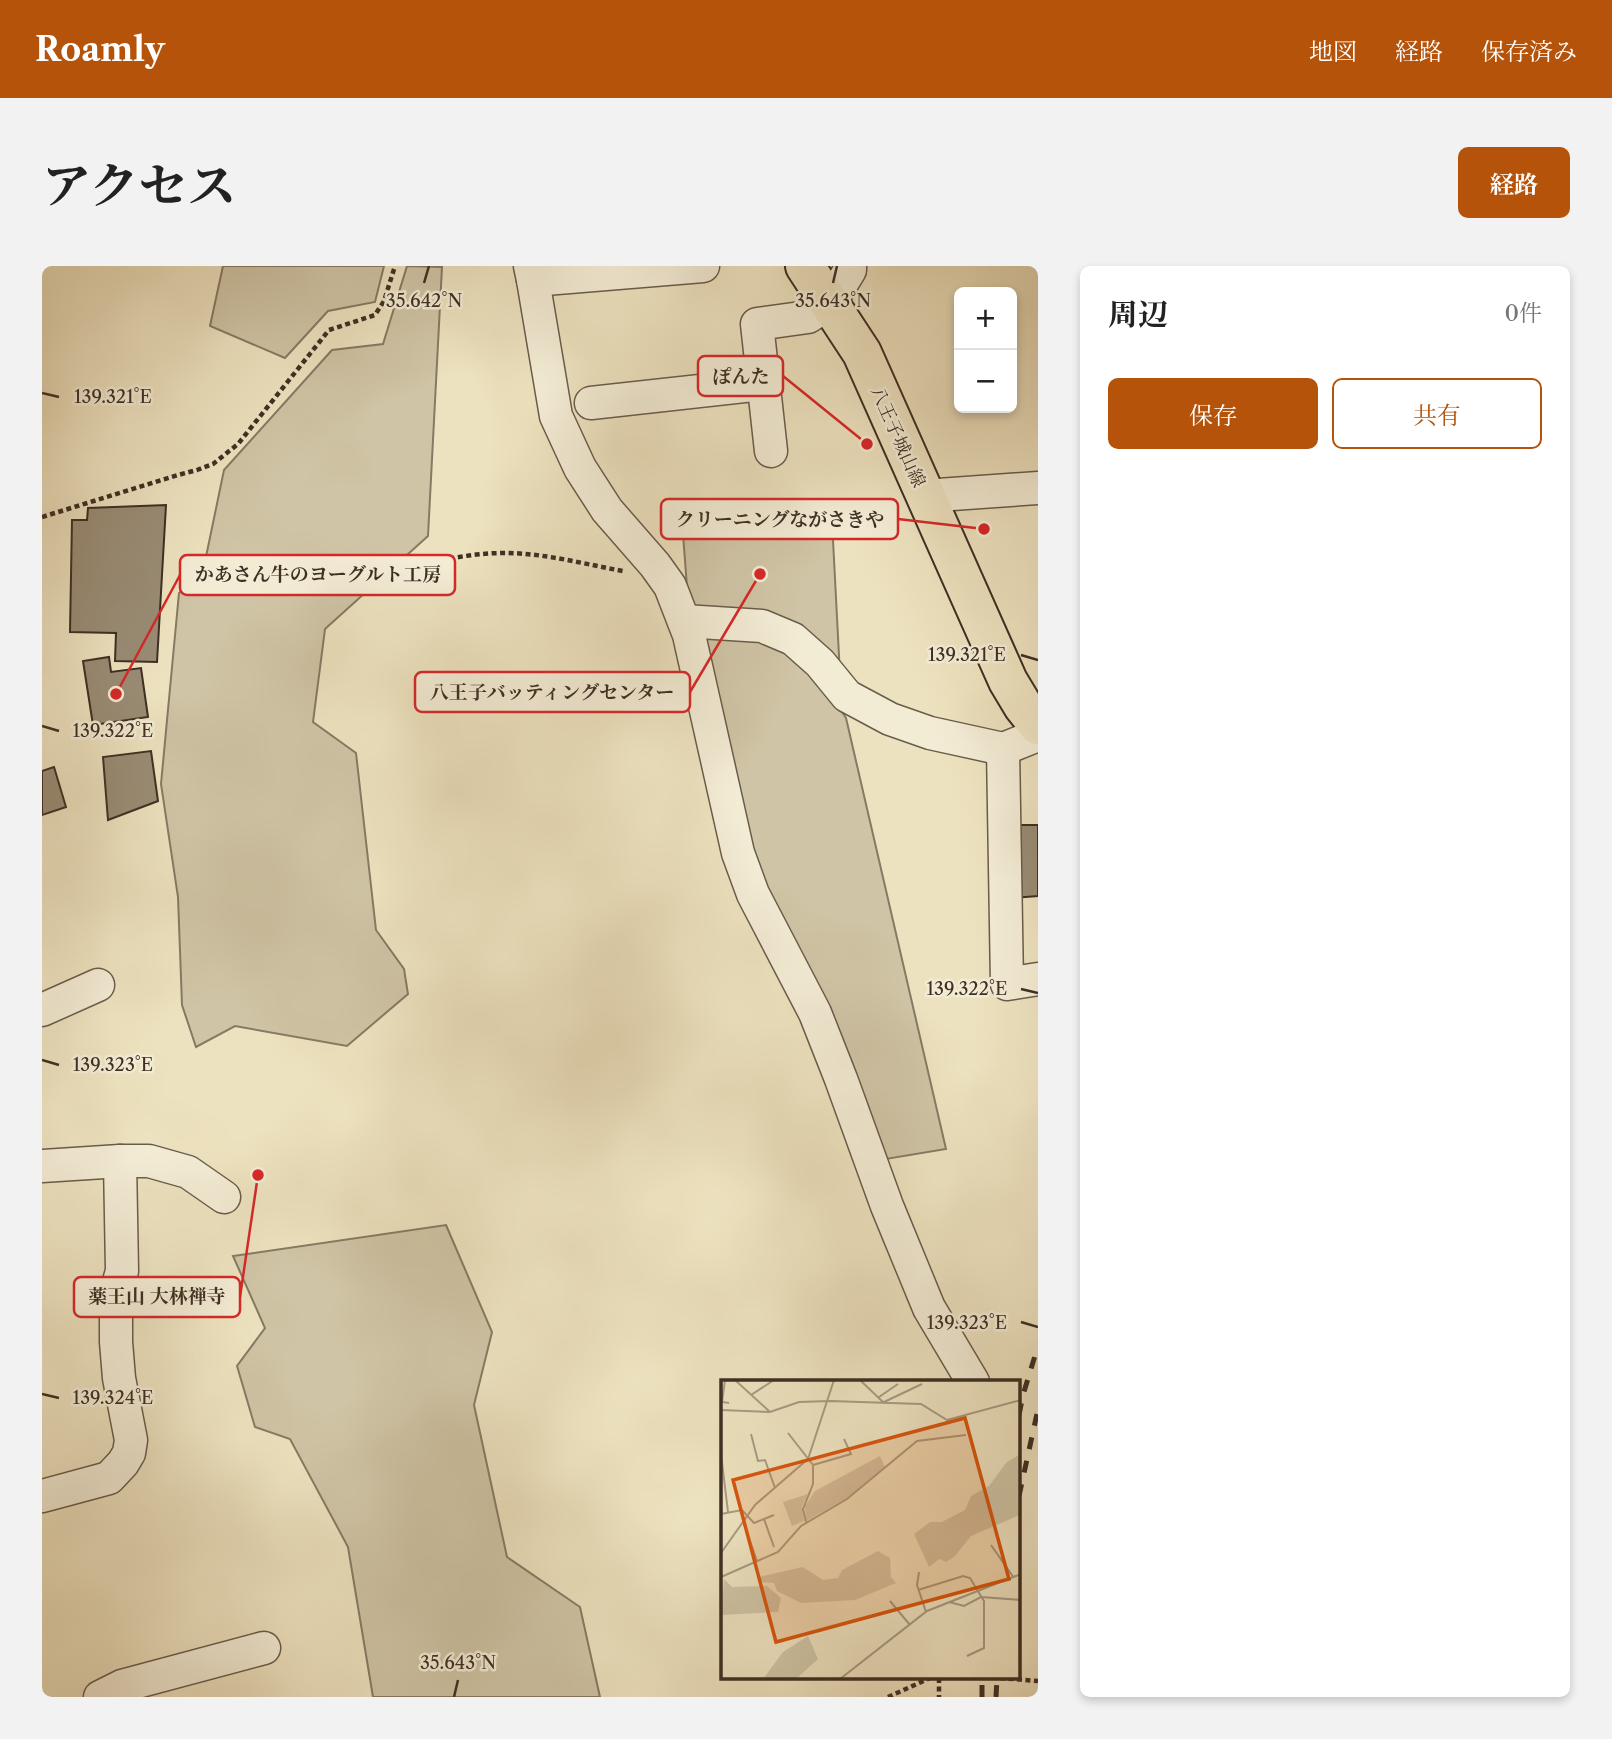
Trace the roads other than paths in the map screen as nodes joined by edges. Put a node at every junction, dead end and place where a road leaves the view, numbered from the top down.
1 (702, 266) edge
2 (805, 266) edge
3 (850, 266) edge
4 (531, 273) edge
5 (830, 303) junction
6 (764, 384) junction
7 (590, 403) dead end
8 (771, 452) dead end
9 (1038, 488) edge
10 (924, 496) junction
11 (684, 621) junction
12 (1038, 725) edge
13 (1038, 735) edge
14 (1003, 749) junction
15 (1038, 979) edge
16 (98, 985) dead end
17 (42, 1010) edge
18 (135, 1161) junction
19 (42, 1166) edge
20 (224, 1196) dead end
21 (972, 1380) edge
22 (42, 1496) edge
23 (264, 1648) dead end
24 (100, 1697) edge

1 - 4 street
2 - 5 main road, 八王子城山線
3 - 5 street
4 - 11 street
5 - 6 street
5 - 10 main road, 八王子城山線
6 - 7 street
6 - 8 street
9 - 10 street
10 - 12 main road, 八王子城山線
11 - 14 street
11 - 21 street
13 - 14 street
14 - 15 street
16 - 17 street
18 - 19 street
18 - 20 street
18 - 22 street
23 - 24 street

